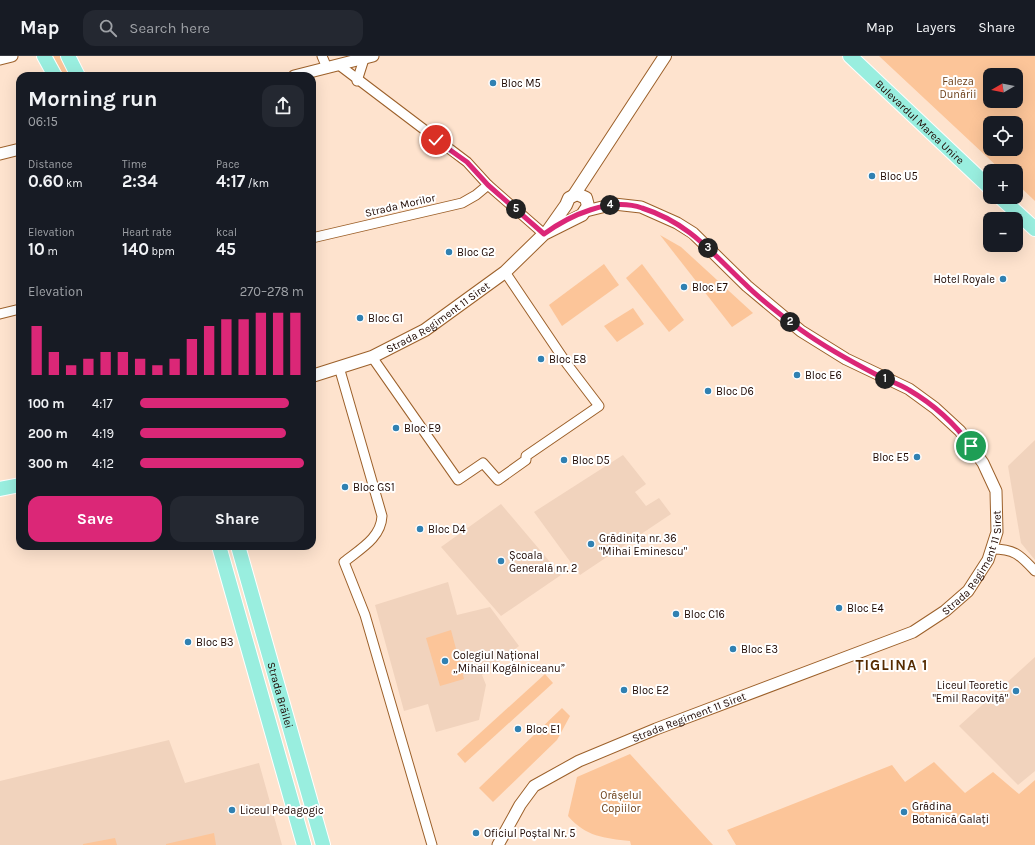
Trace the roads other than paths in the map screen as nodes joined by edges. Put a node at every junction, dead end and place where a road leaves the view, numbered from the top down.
1 (12, 56) edge
2 (44, 56) edge
3 (68, 56) edge
4 (322, 56) edge
5 (665, 56) edge
6 (850, 56) edge
7 (368, 57) edge
8 (0, 59) edge
9 (339, 65) junction
10 (327, 68) junction
11 (53, 72) edge
12 (76, 72) edge
13 (310, 72) edge
14 (357, 81) junction
15 (16, 150) edge
16 (0, 154) edge
17 (983, 181) edge
18 (488, 185) junction
19 (582, 204) junction
20 (1008, 204) edge
21 (1035, 229) edge
22 (546, 233) junction
23 (316, 237) edge
24 (505, 272) junction
25 (16, 310) edge
26 (0, 314) edge
27 (372, 357) junction
28 (339, 367) junction
29 (316, 375) edge
30 (16, 486) edge
31 (0, 489) edge
32 (992, 549) junction
33 (220, 550) edge
34 (239, 550) edge
35 (1035, 571) edge
36 (304, 845) edge
37 (323, 845) edge
38 (432, 845) edge
39 (498, 845) edge

1 - 8 street
2 - 11 main road
3 - 12 main road
4 - 10 street
5 - 19 main road
6 - 17 main road, Bulevardul Marea Unire
7 - 9 street
7 - 14 street
9 - 10 street
9 - 14 street
10 - 13 street
14 - 18 street
15 - 16 street
18 - 22 street
18 - 23 street, Strada Morilor
19 - 22 main road, Strada Regiment 11 Siret
19 - 22 main road, Strada Regiment 11 Siret
19 - 32 street, Strada Regiment 11 Siret
20 - 21 main road
22 - 24 main road, Strada Regiment 11 Siret
24 - 27 main road, Strada Regiment 11 Siret
24 - 27 street
25 - 26 street
27 - 28 main road, Strada Regiment 11 Siret
28 - 29 main road, Strada Regiment 11 Siret
28 - 38 street
30 - 31 main road
32 - 35 street
32 - 39 street, Strada Regiment 11 Siret
33 - 36 main road, Strada Brăilei
34 - 37 main road, Strada Brăilei

